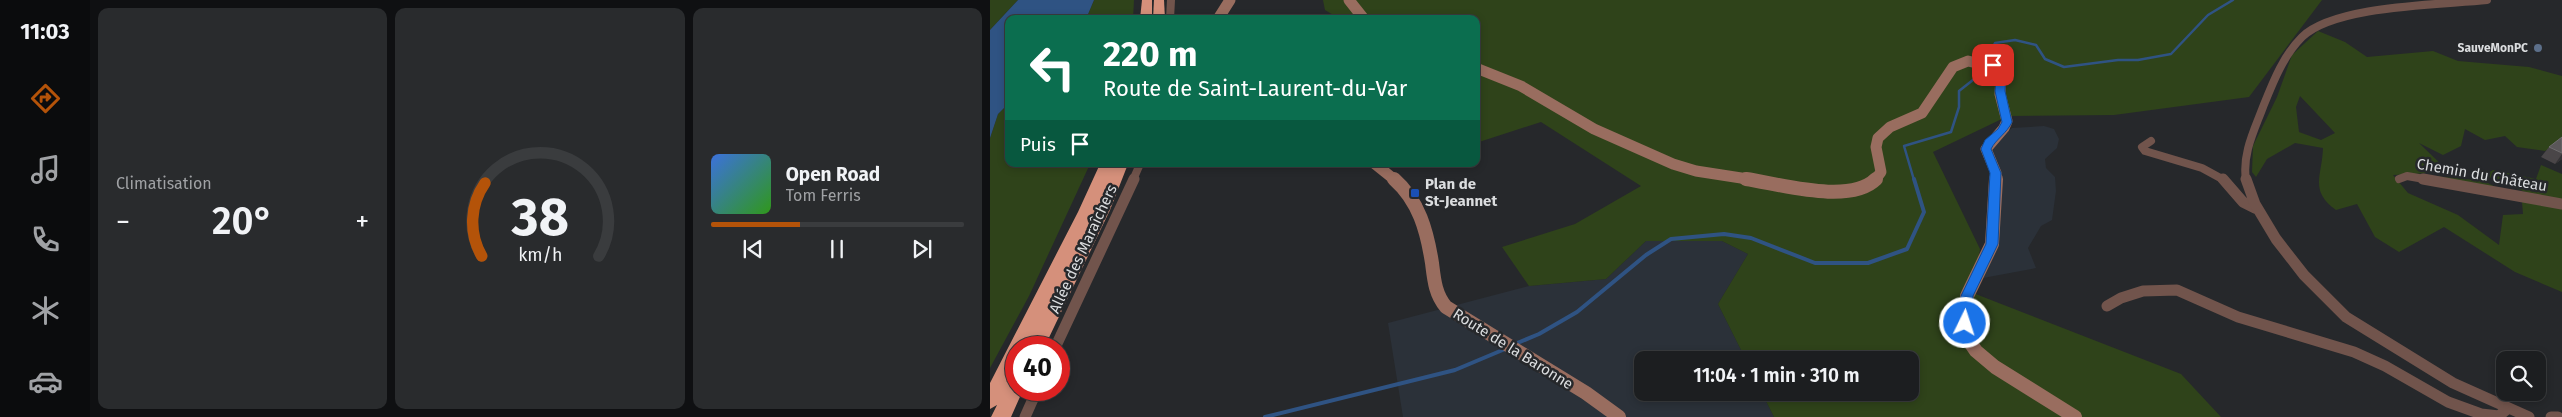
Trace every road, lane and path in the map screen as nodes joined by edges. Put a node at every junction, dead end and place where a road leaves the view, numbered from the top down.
1 (1147, 0) edge
2 (1159, 0) edge
3 (1171, 0) edge
4 (1230, 0) edge
5 (1349, 0) edge
6 (2487, 0) edge
7 (1146, 15) edge
8 (1159, 15) edge
9 (1170, 15) edge
10 (1221, 15) edge
11 (1361, 15) edge
12 (1480, 70) edge
13 (2151, 141) dead end
14 (1106, 167) edge
15 (1120, 167) edge
16 (1139, 167) edge
17 (1379, 167) edge
18 (2399, 179) dead end
19 (2562, 204) edge
20 (2256, 208) junction
21 (2107, 306) dead end
22 (1024, 336) edge
23 (1041, 336) edge
24 (1060, 336) edge
25 (1005, 372) edge
26 (990, 401) edge
27 (1009, 401) edge
28 (1032, 401) edge
29 (2507, 409) junction
30 (1001, 417) edge
31 (1025, 417) edge
32 (1619, 417) edge
33 (2074, 417) edge
34 (2529, 417) edge
35 (2551, 417) edge
36 (2558, 417) edge

1 - 7 highway
2 - 8 highway
3 - 9 street
4 - 10 street
5 - 11 street
6 - 20 street
12 - 33 street
13 - 20 street
14 - 22 highway
15 - 23 highway
16 - 24 street, Allée des Maraîchers
17 - 32 street, Route de la Baronne
18 - 19 street, Chemin du Château
20 - 29 street
21 - 29 street
25 - 26 highway
27 - 30 highway
28 - 31 street
29 - 34 street
35 - 36 street

